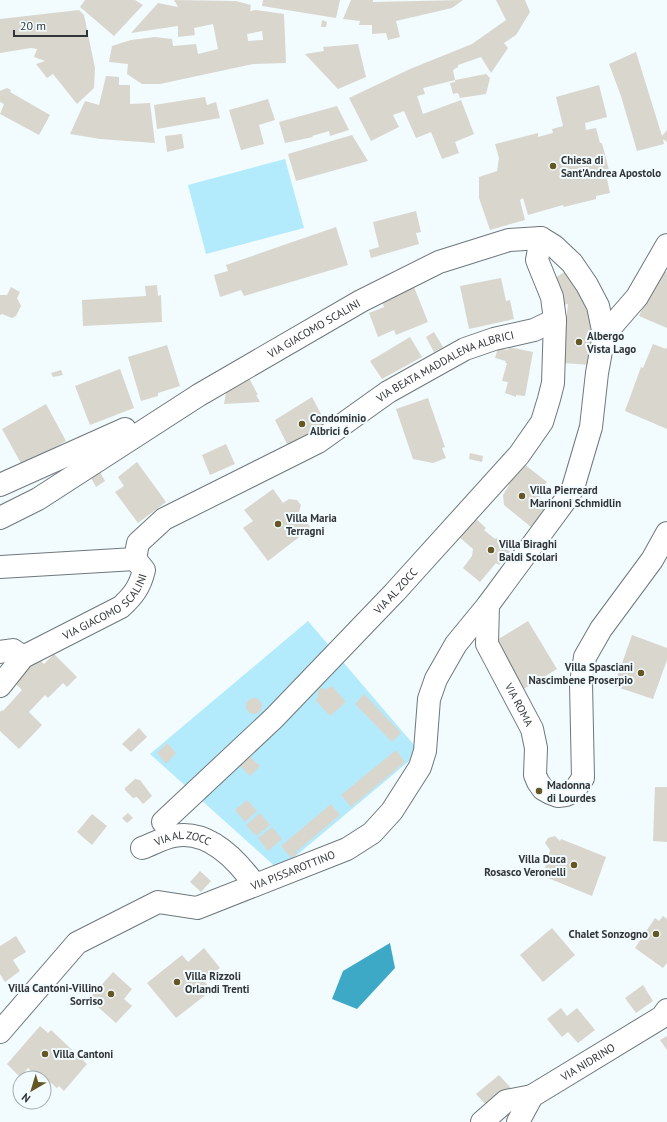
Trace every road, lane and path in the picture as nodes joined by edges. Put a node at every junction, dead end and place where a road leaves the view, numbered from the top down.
1 (541, 238) junction
2 (667, 245) edge
3 (555, 320) junction
4 (604, 335) junction
5 (199, 395) junction
6 (0, 485) edge
7 (0, 518) edge
8 (667, 534) edge
9 (135, 559) junction
10 (0, 567) edge
11 (488, 604) junction
12 (0, 652) edge
13 (23, 656) junction
14 (0, 670) edge
15 (0, 686) edge
16 (163, 822) dead end
17 (142, 848) dead end
18 (254, 885) junction
19 (667, 1010) edge
20 (0, 1032) edge
21 (532, 1096) junction
22 (482, 1122) edge
23 (518, 1122) edge

1 - 3 street
1 - 4 street
1 - 5 street, VIA GIACOMO SCALINI
2 - 4 street
3 - 9 street, VIA BEATA MADDALENA ALBRICI
3 - 16 street, VIA AL ZOCC
4 - 11 street
5 - 6 street
5 - 7 street, VIA GIACOMO SCALINI
8 - 11 street, VIA ROMA
9 - 10 street, VIA GIACOMO SCALINI
9 - 13 street, VIA GIACOMO SCALINI
11 - 18 street, VIA PISSAROTTINO
12 - 13 street
13 - 14 street
13 - 15 street, VIA GIACOMO SCALINI
17 - 18 street, VIA AL ZOCC
18 - 20 street, VIA PISSAROTTINO
19 - 21 street, VIA NIDRINO
21 - 22 street
21 - 23 street

